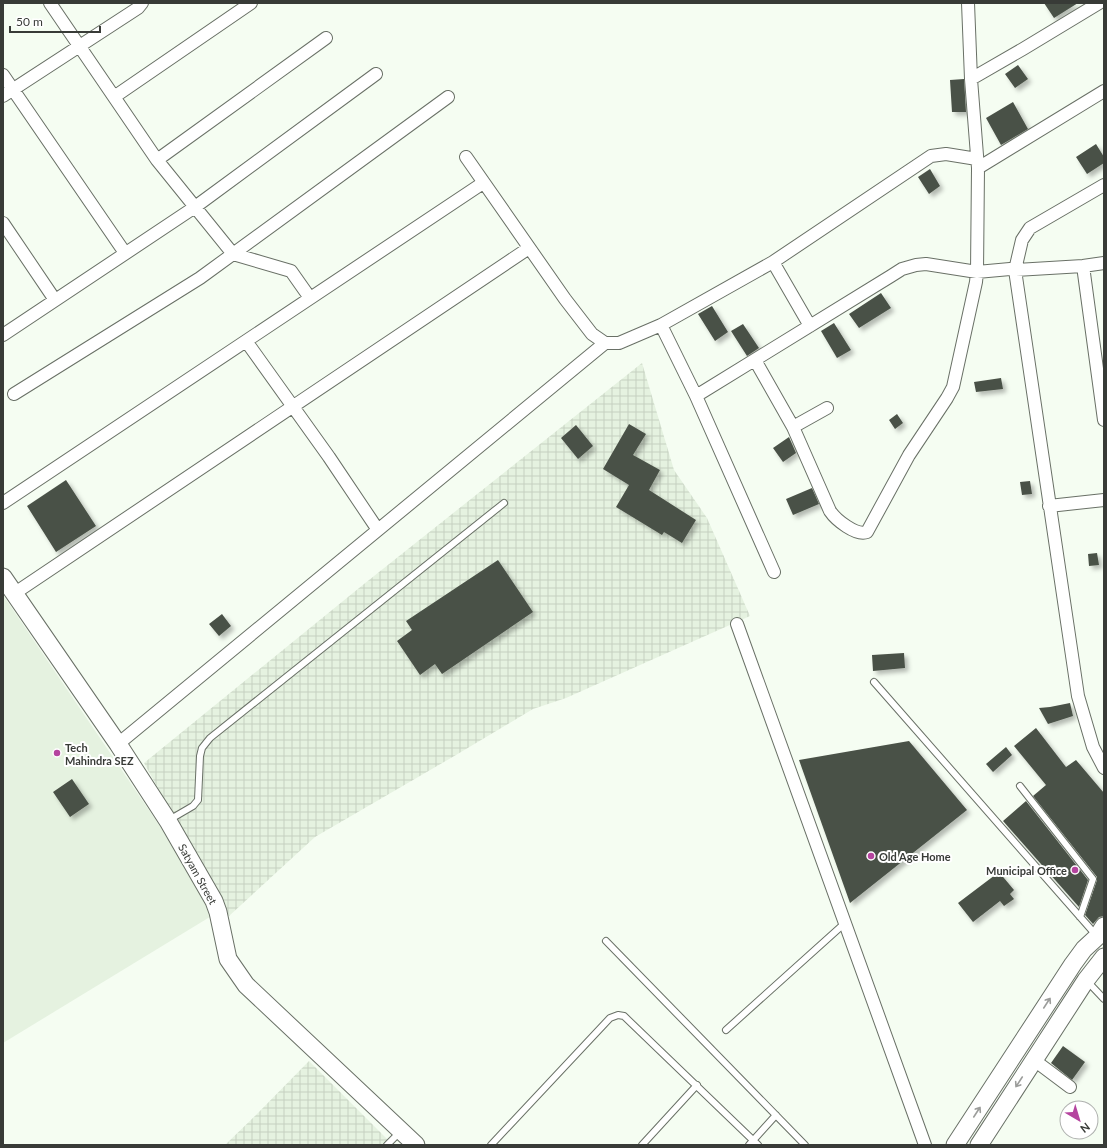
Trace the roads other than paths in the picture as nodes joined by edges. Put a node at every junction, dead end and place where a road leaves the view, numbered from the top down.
1 (50, 3) edge
2 (142, 3) edge
3 (251, 3) edge
4 (968, 3) edge
5 (1101, 3) edge
6 (1104, 6) edge
7 (326, 38) dead end
8 (79, 46) junction
9 (376, 74) dead end
10 (3, 76) edge
11 (971, 79) junction
12 (1104, 91) edge
13 (8, 93) edge
14 (114, 96) junction
15 (448, 97) dead end
16 (466, 157) dead end
17 (158, 160) junction
18 (978, 164) junction
19 (483, 183) junction
20 (1104, 185) edge
21 (195, 207) junction
22 (3, 223) edge
23 (529, 248) junction
24 (125, 253) junction
25 (233, 254) junction
26 (773, 262) junction
27 (1104, 263) edge
28 (1083, 266) junction
29 (1014, 270) junction
30 (977, 272) junction
31 (310, 298) junction
32 (55, 300) junction
33 (661, 325) junction
34 (810, 326) junction
35 (3, 335) edge
36 (246, 341) junction
37 (605, 343) junction
38 (755, 360) junction
39 (14, 394) dead end
40 (696, 396) junction
41 (293, 407) junction
42 (826, 408) dead end
43 (1104, 420) edge
44 (793, 427) junction
45 (1104, 500) edge
46 (3, 503) edge
47 (504, 504) dead end
48 (1049, 506) junction
49 (378, 530) junction
50 (774, 572) dead end
51 (3, 577) edge
52 (15, 593) junction
53 (737, 624) dead end
54 (874, 682) dead end
55 (118, 744) junction
56 (1104, 768) edge
57 (1020, 786) dead end
58 (168, 821) junction
59 (1080, 917) junction
60 (845, 923) junction
61 (1102, 936) edge
62 (606, 941) dead end
63 (1104, 957) edge
64 (1086, 980) junction
65 (1104, 999) edge
66 (726, 1030) dead end
67 (1034, 1060) junction
68 (697, 1085) junction
69 (1070, 1087) dead end
70 (776, 1115) junction
71 (401, 1131) junction
72 (754, 1143) edge
73 (387, 1145) edge
74 (416, 1145) edge
75 (491, 1145) edge
76 (642, 1145) edge
77 (805, 1145) edge
78 (925, 1145) edge
79 (955, 1145) edge
80 (978, 1145) edge

1 - 8 street
2 - 8 street
3 - 14 street
4 - 11 street
5 - 6 street
5 - 11 street
7 - 17 street
8 - 13 street
8 - 14 street
9 - 21 street
10 - 13 street
11 - 18 street
12 - 18 street
13 - 24 street
14 - 17 street
15 - 25 street
16 - 19 street
17 - 21 street
18 - 26 street
18 - 30 street
19 - 23 street
19 - 31 street
20 - 29 street
21 - 24 street
21 - 25 street
22 - 32 street
23 - 37 street
23 - 41 street
24 - 32 street
25 - 31 street
25 - 39 street
26 - 33 street
26 - 34 street
27 - 28 street
28 - 29 street
28 - 43 street
29 - 30 street
29 - 48 street
30 - 34 street
30 - 44 street
31 - 36 street
32 - 35 street
33 - 37 street
33 - 40 street
34 - 38 street
36 - 41 street
36 - 46 street
37 - 49 street
38 - 40 street
38 - 44 street
40 - 50 street
41 - 49 street
41 - 52 street
42 - 44 street
45 - 48 street
47 - 58 lane
48 - 56 street
49 - 55 street
51 - 52 street, Satyam Street
52 - 55 street, Satyam Street
53 - 60 street
54 - 59 lane
55 - 58 street, Satyam Street
57 - 59 lane
58 - 71 street, Satyam Street
59 - 61 lane
60 - 66 lane
60 - 78 street
79 -> 61 street
62 - 70 lane
63 - 64 street
64 - 65 lane
64 - 67 street
67 - 69 street
67 -> 80 street
68 - 72 lane
68 - 75 lane
68 - 76 lane
70 - 72 lane
70 - 77 lane
71 - 73 lane
71 - 74 street, Satyam Street

